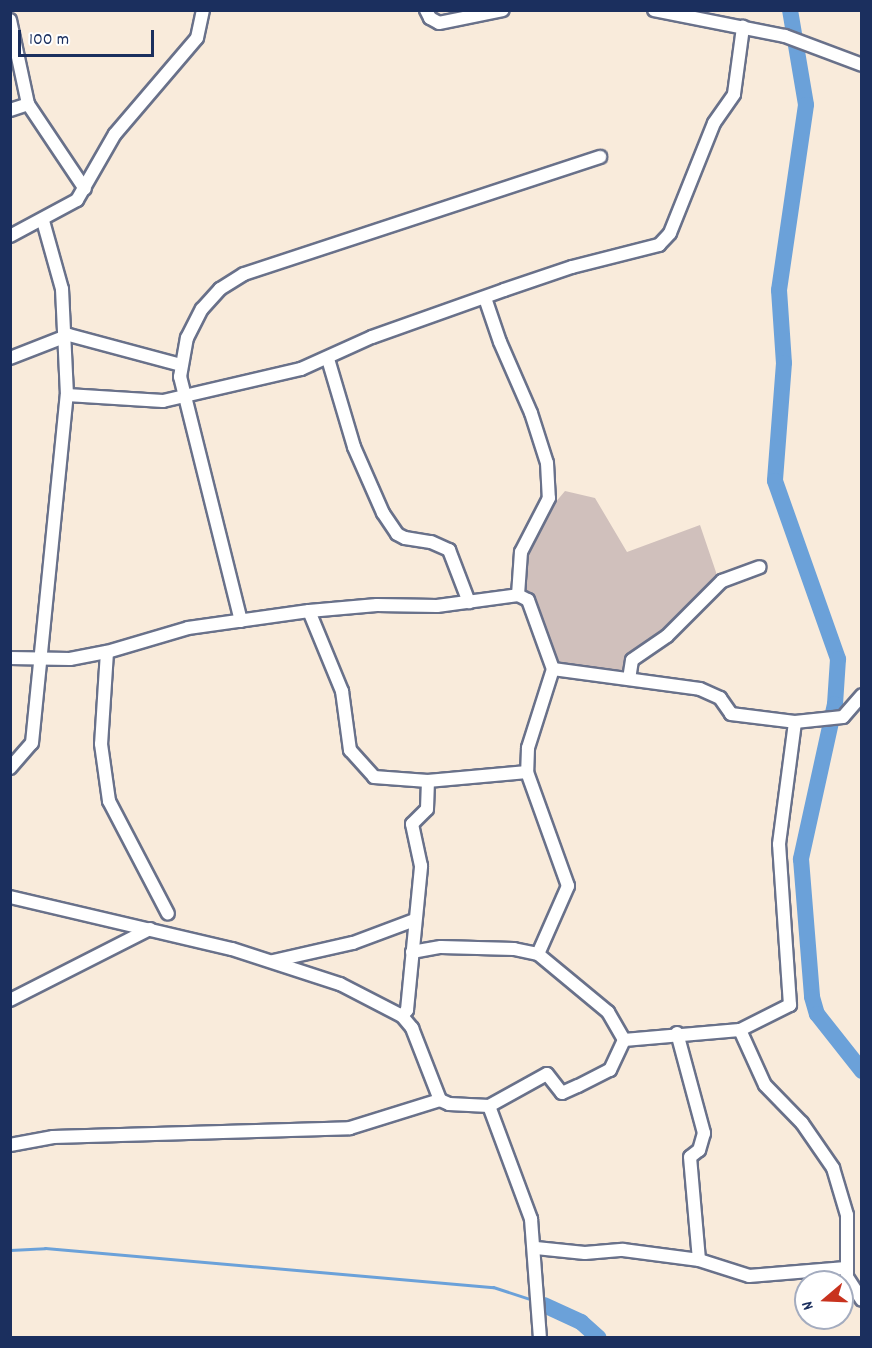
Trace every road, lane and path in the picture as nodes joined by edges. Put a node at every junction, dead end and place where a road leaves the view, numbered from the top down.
1 (203, 10) edge
2 (426, 10) edge
3 (503, 10) edge
4 (654, 10) edge
5 (10, 21) edge
6 (743, 27) junction
7 (861, 65) edge
8 (28, 104) junction
9 (10, 110) edge
10 (600, 157) dead end
11 (85, 189) junction
12 (43, 221) junction
13 (10, 236) edge
14 (486, 298) junction
15 (64, 337) junction
16 (10, 358) edge
17 (327, 359) junction
18 (181, 364) junction
19 (67, 395) junction
20 (183, 395) junction
21 (760, 567) dead end
22 (518, 595) junction
23 (469, 602) junction
24 (309, 611) junction
25 (241, 621) junction
26 (107, 652) junction
27 (10, 658) edge
28 (43, 659) junction
29 (553, 669) junction
30 (629, 679) junction
31 (861, 695) edge
32 (795, 722) junction
33 (10, 768) edge
34 (527, 772) junction
35 (428, 781) junction
36 (10, 897) edge
37 (168, 914) dead end
38 (415, 920) junction
39 (150, 929) junction
40 (412, 952) junction
41 (538, 954) junction
42 (272, 962) junction
43 (10, 1000) edge
44 (402, 1016) junction
45 (740, 1030) junction
46 (677, 1033) junction
47 (624, 1040) junction
48 (440, 1100) junction
49 (489, 1106) junction
50 (10, 1145) edge
51 (536, 1248) junction
52 (699, 1260) junction
53 (846, 1268) junction
54 (861, 1300) edge
55 (540, 1338) edge

1 - 11 street
2 - 3 street
4 - 6 street
5 - 8 street
6 - 7 street
6 - 14 street
8 - 9 street
8 - 11 street
10 - 18 street
11 - 12 street
12 - 13 street
12 - 15 street
14 - 17 street
14 - 22 street
15 - 16 street
15 - 18 street
15 - 19 street
17 - 20 street
17 - 23 street
18 - 20 street
19 - 20 street
19 - 28 street
20 - 25 street
21 - 30 street
22 - 23 street
22 - 29 street
23 - 24 street
24 - 25 street
24 - 35 street
25 - 26 street
26 - 28 street
26 - 37 street
27 - 28 street
28 - 33 street
29 - 30 street
29 - 34 street
30 - 32 street
31 - 32 street
32 - 45 street
34 - 35 street
34 - 41 street
35 - 38 street
36 - 39 street
38 - 40 street
38 - 42 street
39 - 42 street
39 - 43 street
40 - 41 street
40 - 44 street
41 - 47 street
42 - 44 street
44 - 48 street
45 - 46 street
45 - 53 street
46 - 47 street
46 - 52 street
47 - 49 street
48 - 49 street
48 - 50 street
49 - 51 street
51 - 52 street
51 - 55 street
52 - 53 street
53 - 54 street

